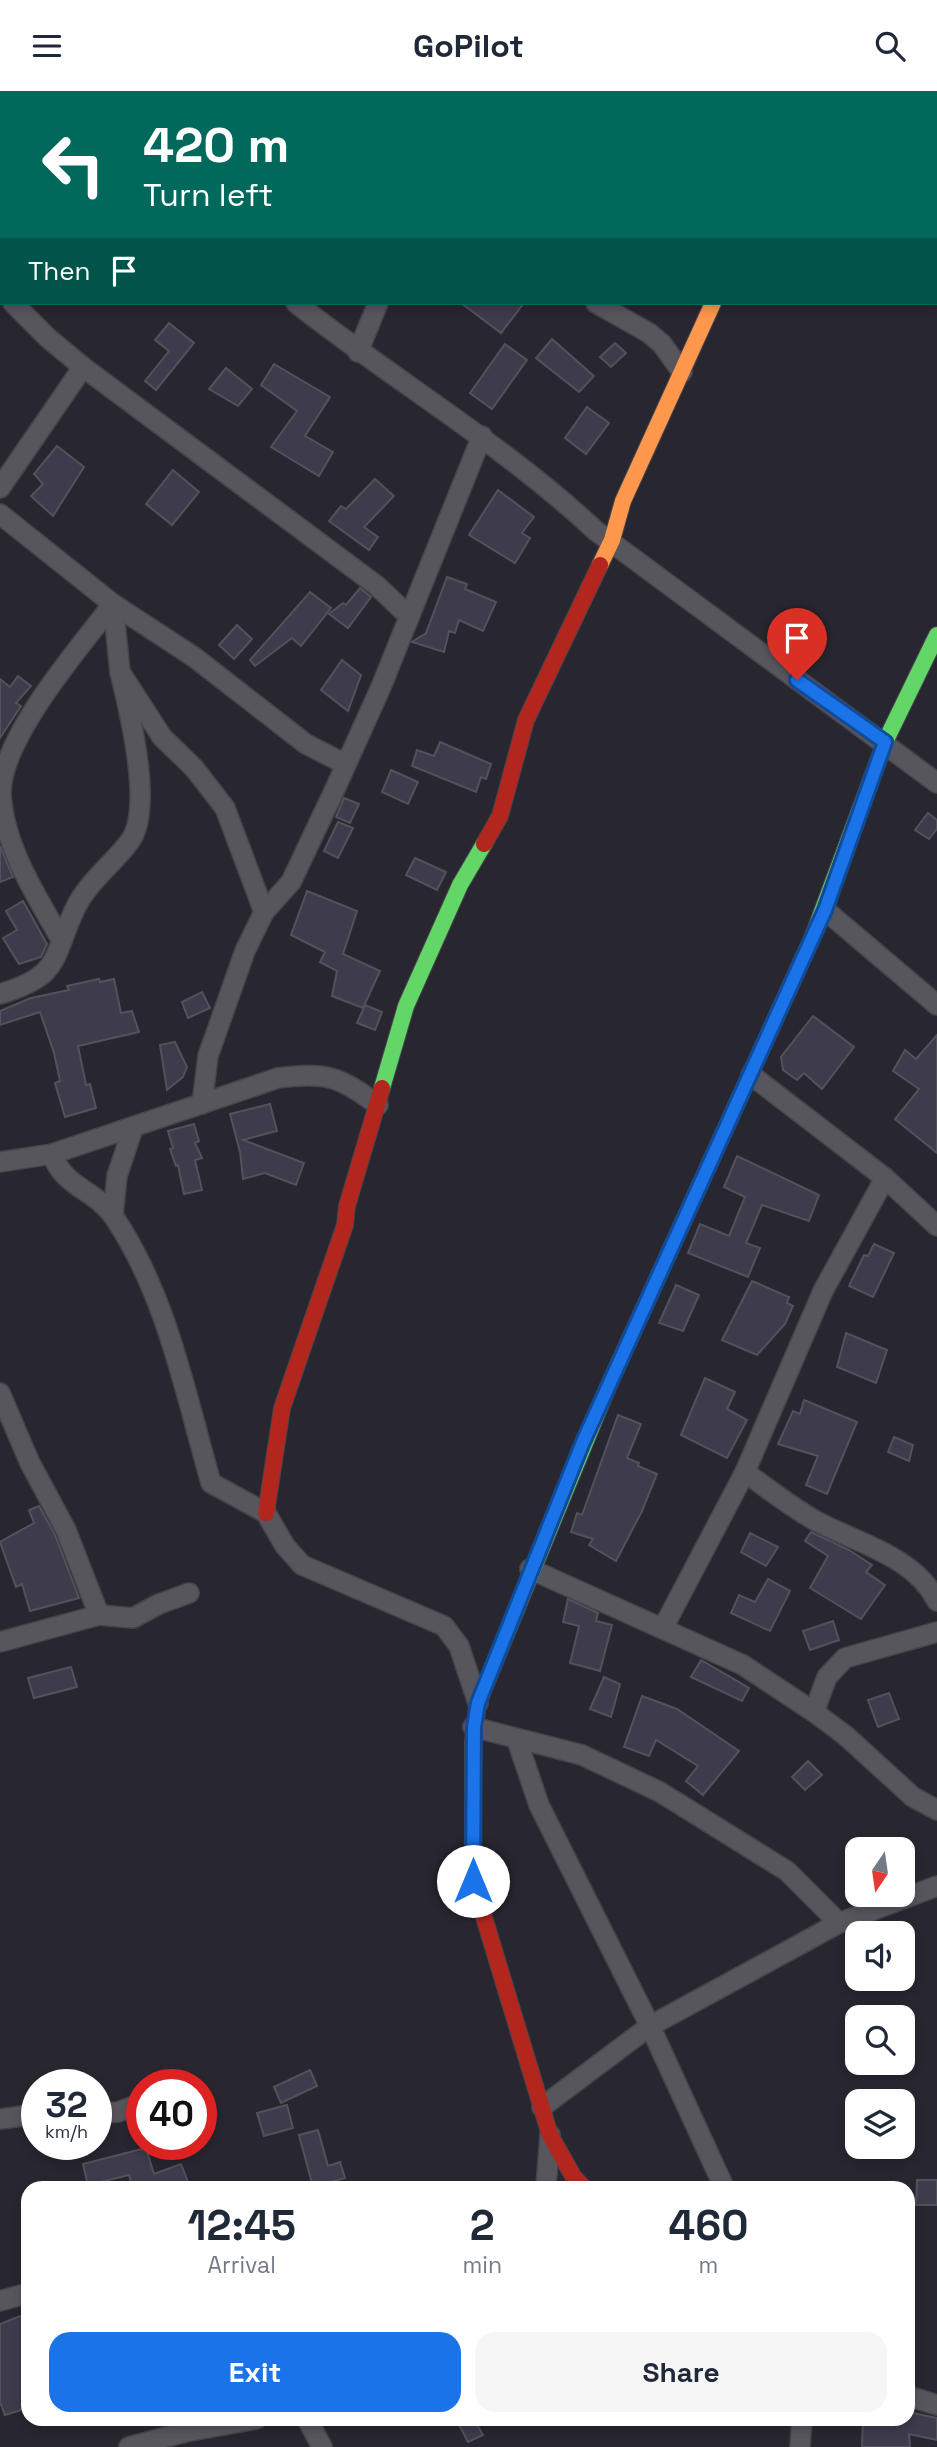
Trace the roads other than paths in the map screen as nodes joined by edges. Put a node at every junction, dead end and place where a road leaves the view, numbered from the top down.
1 (15, 305) edge
2 (299, 305) edge
3 (377, 305) edge
4 (599, 305) edge
5 (712, 305) edge
6 (358, 352) junction
7 (83, 367) junction
8 (682, 372) junction
9 (482, 436) junction
10 (0, 488) edge
11 (0, 514) edge
12 (612, 540) junction
13 (113, 604) junction
14 (409, 615) junction
15 (937, 635) edge
16 (120, 672) junction
17 (885, 742) junction
18 (345, 764) junction
19 (937, 783) edge
20 (825, 910) junction
21 (264, 912) junction
22 (62, 941) junction
23 (0, 994) edge
24 (937, 1005) edge
25 (751, 1075) junction
26 (202, 1104) junction
27 (378, 1105) junction
28 (133, 1128) junction
29 (52, 1154) junction
30 (0, 1162) edge
31 (885, 1178) junction
32 (113, 1215) junction
33 (937, 1226) edge
34 (0, 1393) edge
35 (745, 1472) junction
36 (266, 1513) junction
37 (530, 1569) junction
38 (189, 1593) dead end
39 (937, 1601) edge
40 (99, 1615) junction
41 (663, 1627) junction
42 (937, 1632) edge
43 (0, 1642) edge
44 (478, 1703) junction
45 (814, 1712) junction
46 (474, 1727) junction
47 (517, 1740) junction
48 (937, 1810) edge
49 (937, 1886) edge
50 (839, 1923) junction
51 (650, 2026) junction
52 (542, 2107) junction
53 (21, 2116) edge
54 (0, 2119) edge
55 (550, 2135) junction
56 (546, 2181) edge
57 (578, 2181) edge
58 (721, 2181) edge
59 (21, 2295) edge
60 (0, 2301) edge
61 (915, 2398) edge
62 (937, 2405) edge
63 (227, 2426) edge
64 (311, 2426) edge
65 (802, 2426) edge
66 (153, 2444) edge
67 (129, 2447) edge
68 (322, 2447) edge
69 (800, 2447) edge

1 - 7 street
2 - 6 street
3 - 6 street
4 - 8 street
5 - 8 street
6 - 9 street
7 - 10 street
7 - 14 street
8 - 12 street
9 - 12 street
9 - 14 street
11 - 13 street
12 - 17 street
12 - 27 street
13 - 16 street
13 - 18 street
13 - 22 street
14 - 18 street
15 - 17 street
16 - 21 street
16 - 22 street
17 - 19 street
17 - 20 street
18 - 21 street
20 - 24 street
20 - 25 street
21 - 26 street
22 - 23 street
25 - 31 street
25 - 37 street
26 - 27 street
26 - 28 street
27 - 36 street
28 - 29 street
28 - 32 street
29 - 30 street
29 - 32 street
31 - 33 street
31 - 35 street
32 - 36 street
34 - 40 street
35 - 39 street
35 - 41 street
36 - 44 street
37 - 41 street
37 - 44 street
38 - 40 street
40 - 43 street
41 - 45 street
42 - 45 street
44 - 46 street
45 - 48 street
46 - 47 street
46 - 52 street
47 - 50 street
47 - 51 street
49 - 50 street
50 - 51 street
51 - 52 street
51 - 58 street
52 - 55 street
53 - 54 street
55 - 56 street
55 - 57 street
59 - 60 street
61 - 62 street
63 - 66 street
64 - 68 street
65 - 69 street
66 - 67 street

